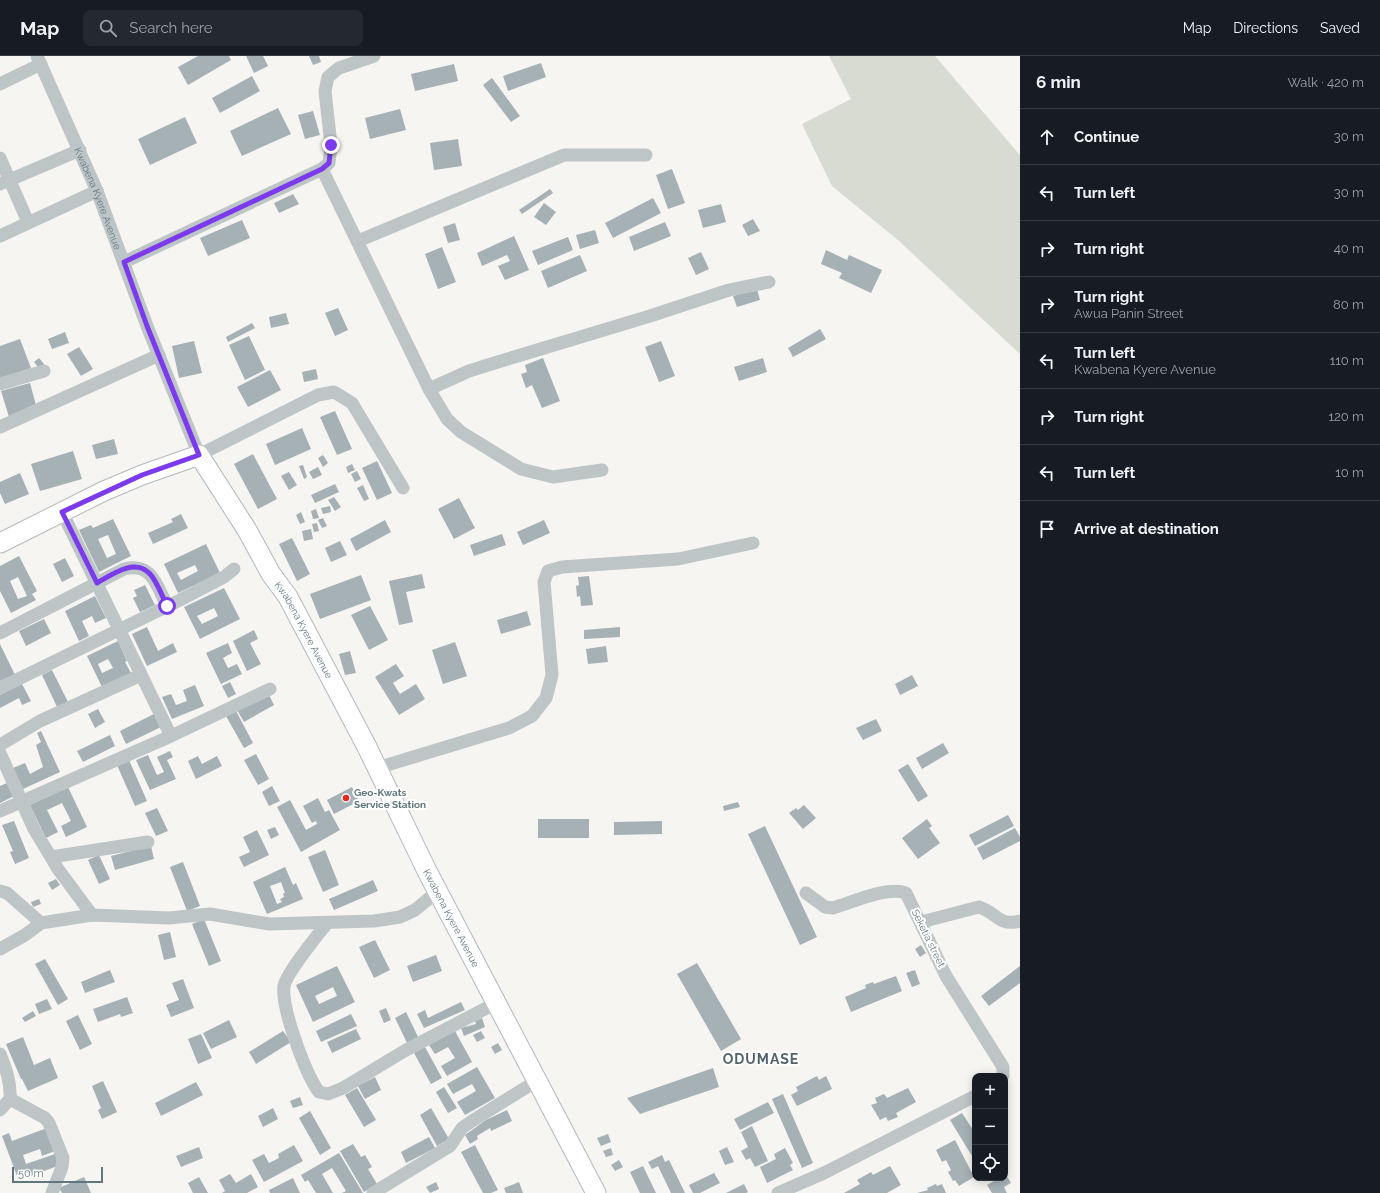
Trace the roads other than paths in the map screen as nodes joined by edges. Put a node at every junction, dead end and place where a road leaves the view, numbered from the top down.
1 (374, 56) edge
2 (39, 60) edge
3 (0, 84) edge
4 (80, 150) junction
5 (646, 155) dead end
6 (0, 158) edge
7 (322, 169) junction
8 (4, 182) edge
9 (97, 190) junction
10 (28, 222) junction
11 (0, 236) edge
12 (358, 241) junction
13 (124, 262) junction
14 (769, 282) dead end
15 (159, 355) junction
16 (44, 371) dead end
17 (0, 384) edge
18 (429, 389) junction
19 (0, 427) edge
20 (199, 455) junction
21 (602, 470) dead end
22 (403, 488) dead end
23 (62, 512) junction
24 (0, 543) edge
25 (753, 543) dead end
26 (234, 570) dead end
27 (97, 583) junction
28 (167, 606) junction
29 (120, 629) junction
30 (0, 632) edge
31 (141, 675) junction
32 (0, 688) edge
33 (270, 689) dead end
34 (171, 736) junction
35 (0, 745) edge
36 (0, 753) edge
37 (376, 768) junction
38 (22, 801) junction
39 (0, 811) edge
40 (148, 842) dead end
41 (52, 857) junction
42 (438, 890) junction
43 (0, 891) edge
44 (806, 893) dead end
45 (92, 915) junction
46 (1020, 921) edge
47 (921, 922) junction
48 (41, 923) junction
49 (327, 923) junction
50 (0, 949) edge
51 (498, 1002) junction
52 (0, 1054) edge
53 (1004, 1073) edge
54 (538, 1080) junction
55 (972, 1098) edge
56 (10, 1099) junction
57 (0, 1110) edge
58 (52, 1193) edge
59 (373, 1193) edge
60 (596, 1193) edge
61 (778, 1193) edge

1 - 7 street
2 - 3 street
2 - 4 street, Kwabena Kyere Avenue
4 - 8 street
4 - 9 street, Kwabena Kyere Avenue
5 - 12 street
6 - 8 street
7 - 12 street
7 - 13 street
8 - 10 street
9 - 10 street
9 - 13 street, Kwabena Kyere Avenue
10 - 11 street
12 - 18 street
13 - 15 street, Kwabena Kyere Avenue
14 - 18 street
15 - 19 street
15 - 20 street, Kwabena Kyere Avenue
16 - 17 street
18 - 21 street
20 - 22 street
20 - 23 main road
20 - 37 main road, Kwabena Kyere Avenue
23 - 24 main road
23 - 27 street
25 - 37 street
26 - 28 street
27 - 28 street
27 - 29 street
27 - 30 street
28 - 29 street
29 - 31 street
29 - 32 street
31 - 34 street
31 - 35 street
33 - 34 street
34 - 38 street
36 - 38 street
37 - 42 main road, Kwabena Kyere Avenue
38 - 39 street
38 - 41 street
40 - 41 street
41 - 45 street
42 - 49 street
42 - 51 main road, Kwabena Kyere Avenue
43 - 48 street
44 - 47 street, Seketia street
45 - 48 street
45 - 49 street
46 - 47 street
47 - 53 street, Seketia street
48 - 50 street
49 - 51 street
51 - 54 main road, Kwabena Kyere Avenue
52 - 56 street
54 - 59 street
54 - 60 main road, Kwabena Kyere Avenue
55 - 61 street
56 - 57 street
56 - 58 street

